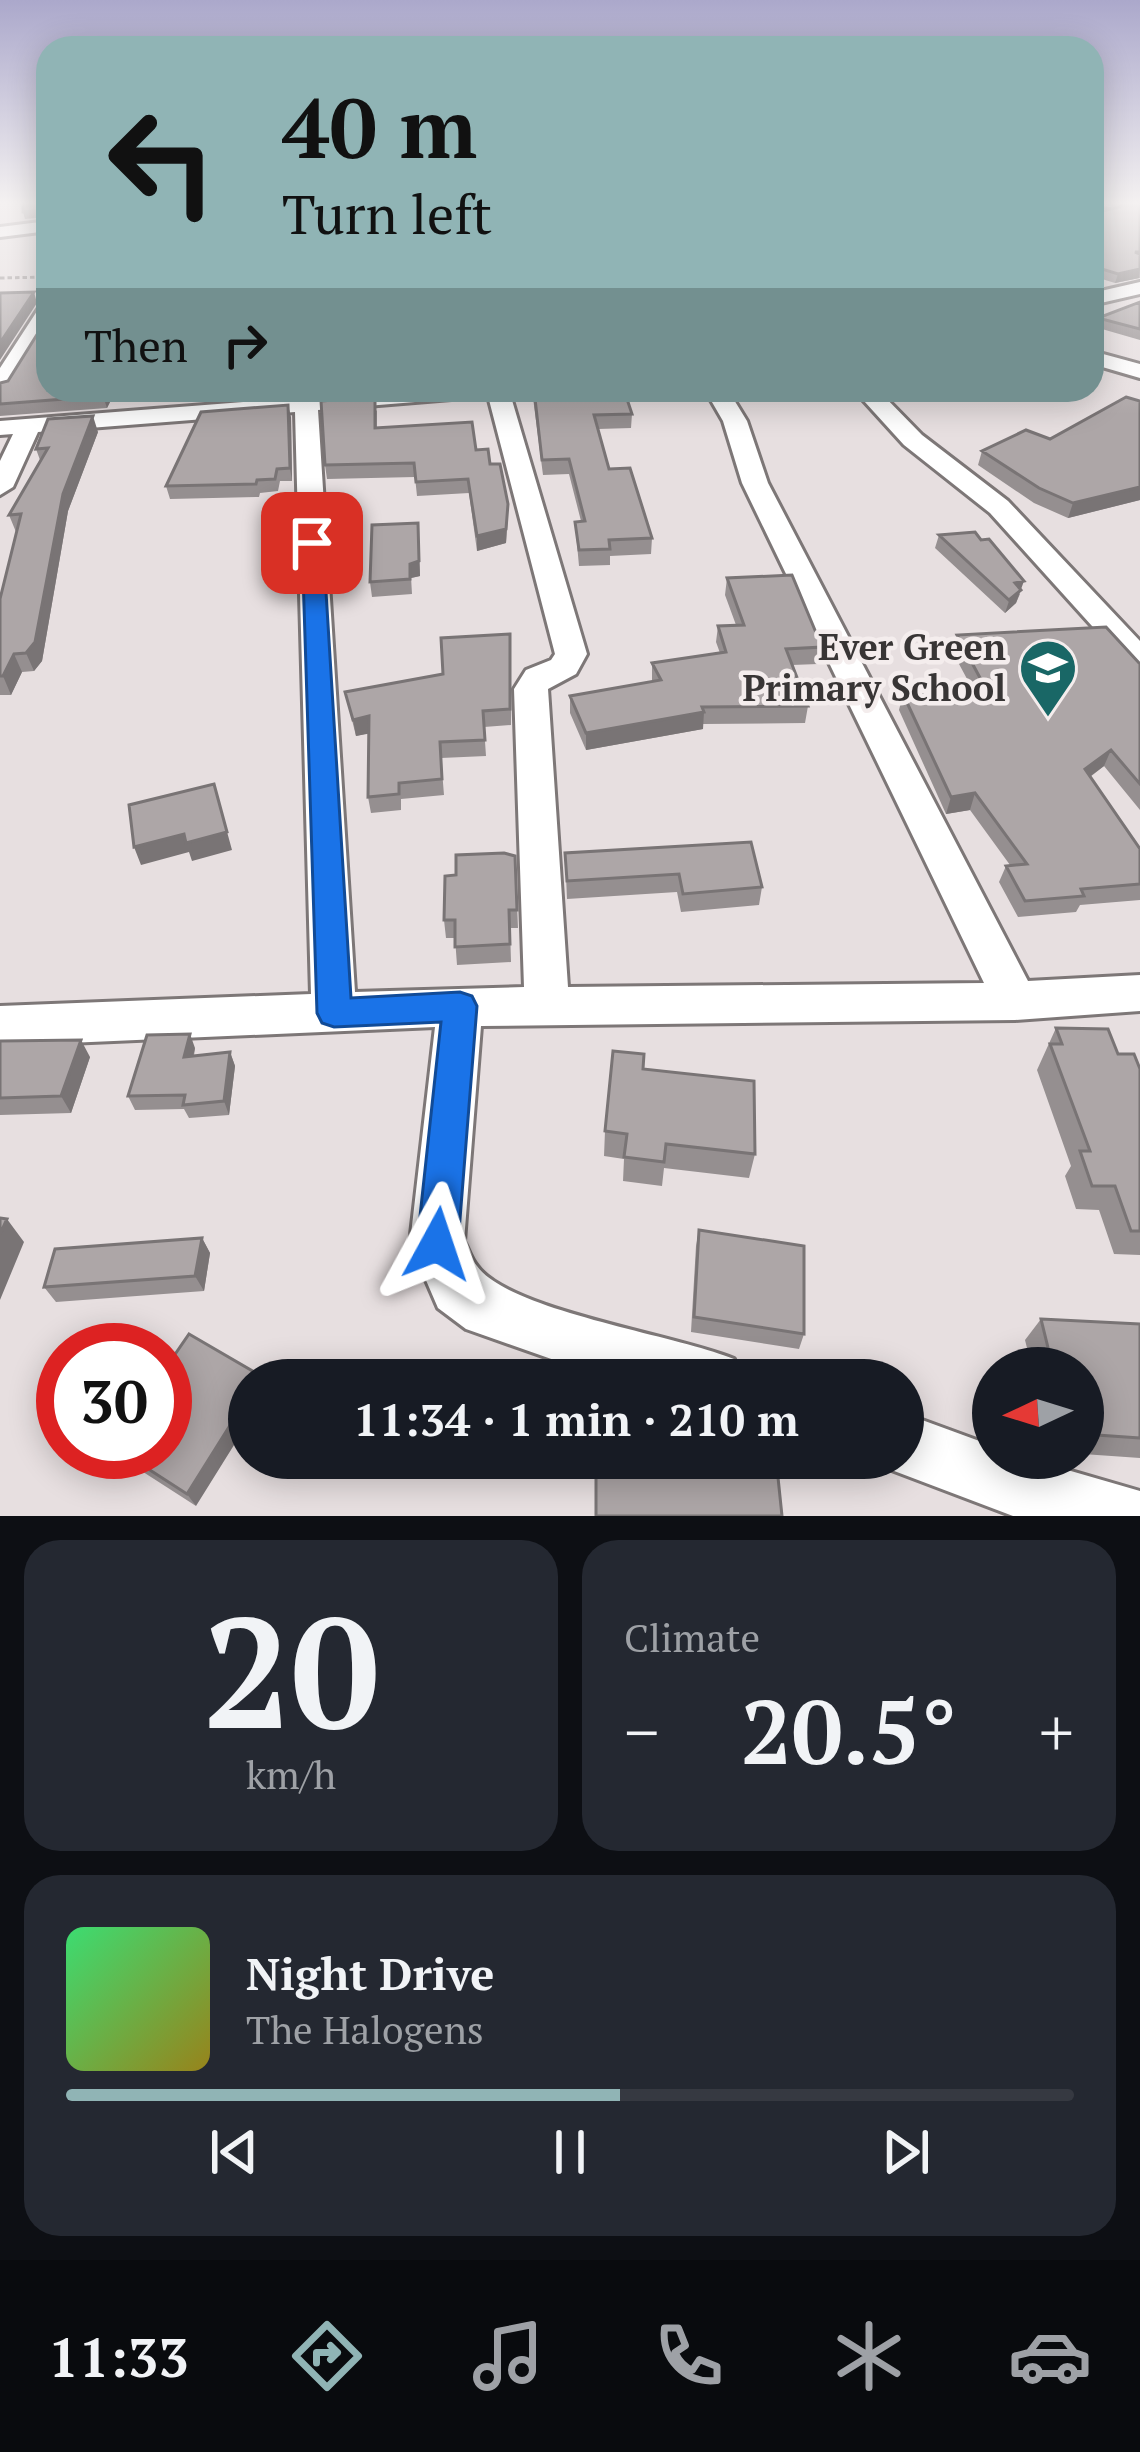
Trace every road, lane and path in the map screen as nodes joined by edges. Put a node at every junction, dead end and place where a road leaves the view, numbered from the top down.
1 (36, 277) edge
2 (0, 278) edge
3 (1140, 288) edge
4 (1104, 296) edge
5 (36, 328) edge
6 (1104, 361) edge
7 (1140, 370) edge
8 (0, 385) edge
9 (180, 402) edge
10 (306, 402) edge
11 (501, 402) edge
12 (729, 402) edge
13 (877, 402) edge
14 (28, 426) junction
15 (0, 428) edge
16 (0, 488) edge
17 (1140, 660) edge
18 (1140, 993) edge
19 (1015, 1000) junction
20 (460, 1006) junction
21 (547, 1006) junction
22 (334, 1013) junction
23 (0, 1026) edge
24 (639, 1359) edge
25 (924, 1452) edge
26 (1123, 1516) edge

1 - 2 path
3 - 4 street
5 - 8 street
6 - 7 street
9 - 14 street
10 - 22 street
11 - 21 street
12 - 19 street
13 - 17 street
14 - 15 street
14 - 16 street
18 - 19 street
19 - 21 street
20 - 21 street
20 - 22 street
20 - 24 street
22 - 23 street
25 - 26 street

